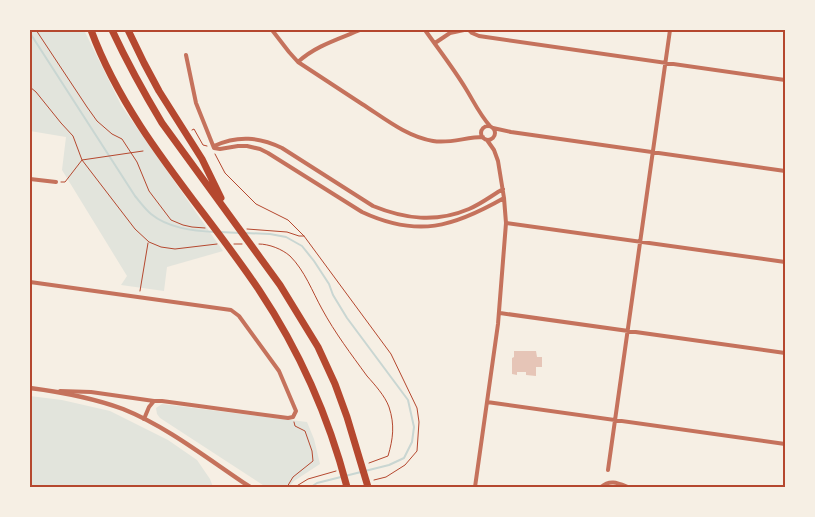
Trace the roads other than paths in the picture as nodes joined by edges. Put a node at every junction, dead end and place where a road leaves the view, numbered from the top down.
1 (91, 30) edge
2 (112, 30) edge
3 (128, 30) edge
4 (272, 30) edge
5 (360, 30) edge
6 (425, 30) edge
7 (464, 30) edge
8 (469, 30) edge
9 (670, 30) edge
10 (435, 43) junction
11 (186, 55) dead end
12 (298, 62) junction
13 (666, 62) junction
14 (785, 80) edge
15 (480, 115) junction
16 (491, 127) junction
17 (482, 130) junction
18 (511, 132) junction
19 (495, 136) junction
20 (469, 138) junction
21 (485, 138) junction
22 (214, 147) junction
23 (494, 150) junction
24 (653, 152) junction
25 (785, 171) edge
26 (30, 179) edge
27 (56, 182) road end
28 (503, 189) junction
29 (504, 198) junction
30 (229, 214) junction
31 (506, 223) junction
32 (640, 242) junction
33 (785, 262) edge
34 (30, 282) edge
35 (500, 312) junction
36 (628, 331) junction
37 (785, 353) edge
38 (30, 388) edge
39 (47, 390) junction
40 (154, 401) junction
41 (487, 402) junction
42 (144, 419) junction
43 (615, 421) junction
44 (785, 444) edge
45 (608, 470) dead end
46 (368, 484) edge
47 (250, 487) edge
48 (347, 487) edge
49 (475, 487) edge
50 (602, 487) edge
51 (628, 487) edge

1 - 48 highway
2 - 30 highway
3 - 30 highway
4 - 12 street
5 - 12 street
6 - 10 street
7 - 10 street
8 - 13 street
9 - 13 street
10 - 15 street
11 - 22 street
12 - 20 street
13 - 14 street
13 - 24 street
15 - 16 street
15 - 17 street
16 - 17 street
16 - 18 street
16 - 19 street
17 - 20 street
17 - 21 street
18 - 19 street
18 - 24 street
19 - 21 street
19 - 23 street
20 - 21 street
21 - 23 street
22 - 28 street
22 - 29 street
23 - 28 street
24 - 25 street
24 - 32 street
26 - 27 street
28 - 29 street
29 - 31 street
30 - 46 highway
31 - 32 street
31 - 35 street
32 - 33 street
32 - 36 street
34 - 40 street
35 - 36 street
35 - 41 street
36 - 37 street
36 - 43 street
38 - 39 street
39 - 40 street
39 - 42 street
40 - 42 street
41 - 43 street
41 - 49 street
42 - 47 street
43 - 44 street
43 - 45 street
50 - 51 street

